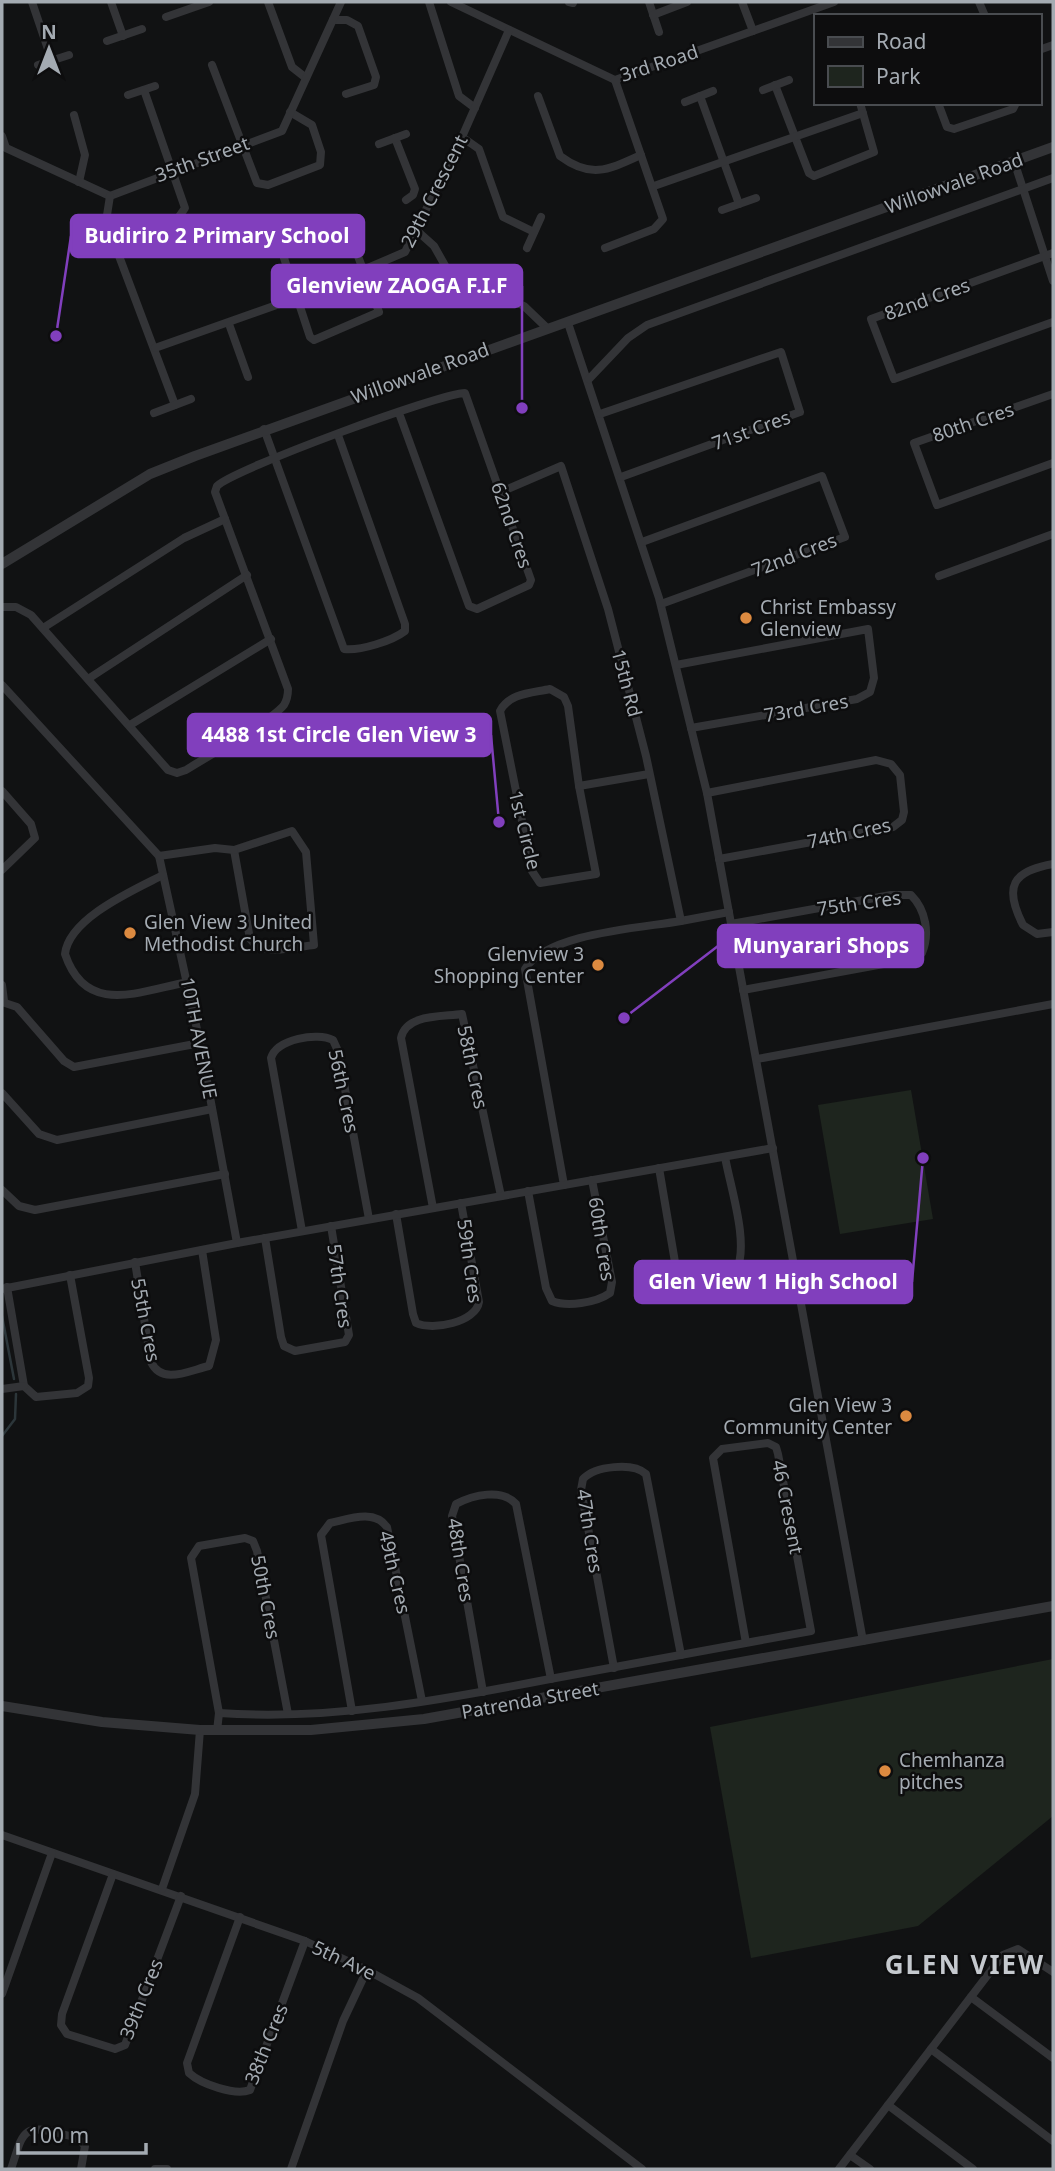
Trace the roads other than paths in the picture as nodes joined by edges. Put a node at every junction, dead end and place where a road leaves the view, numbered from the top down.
1 (32, 2) edge
2 (111, 2) edge
3 (209, 2) edge
4 (268, 2) edge
5 (341, 2) edge
6 (429, 2) edge
7 (451, 2) edge
8 (649, 2) edge
9 (687, 2) edge
10 (742, 2) edge
11 (834, 2) edge
12 (192, 5) edge
13 (468, 5) edge
14 (653, 15) junction
15 (166, 17) dead end
16 (333, 20) junction
17 (142, 29) dead end
18 (509, 30) junction
19 (752, 31) junction
20 (659, 32) dead end
21 (123, 36) junction
22 (107, 41) dead end
23 (69, 55) dead end
24 (52, 61) junction
25 (38, 65) dead end
26 (212, 65) dead end
27 (306, 78) junction
28 (615, 80) junction
29 (789, 80) dead end
30 (775, 85) junction
31 (155, 86) dead end
32 (144, 89) junction
33 (763, 90) dead end
34 (713, 92) dead end
35 (346, 94) dead end
36 (128, 95) dead end
37 (538, 96) dead end
38 (700, 96) junction
39 (685, 102) dead end
40 (861, 105) edge
41 (939, 105) edge
42 (1015, 105) edge
43 (475, 108) junction
44 (290, 112) junction
45 (863, 113) junction
46 (74, 115) dead end
47 (406, 134) dead end
48 (2, 136) edge
49 (462, 137) junction
50 (395, 138) junction
51 (795, 138) junction
52 (379, 144) dead end
53 (241, 145) junction
54 (1053, 147) edge
55 (641, 155) junction
56 (1014, 161) junction
57 (724, 162) junction
58 (173, 170) junction
59 (1053, 178) edge
60 (79, 182) junction
61 (654, 186) junction
62 (1022, 189) junction
63 (110, 196) junction
64 (756, 198) dead end
65 (428, 203) junction
66 (739, 204) junction
67 (722, 210) dead end
68 (541, 217) dead end
69 (415, 229) junction
70 (534, 232) junction
71 (113, 240) junction
72 (527, 248) dead end
73 (605, 248) dead end
74 (1049, 254) edge
75 (365, 271) junction
76 (1053, 281) edge
77 (299, 297) junction
78 (1053, 321) edge
79 (568, 323) junction
80 (229, 324) junction
81 (548, 329) junction
82 (155, 348) junction
83 (248, 377) dead end
84 (589, 379) junction
85 (1053, 394) edge
86 (191, 399) dead end
87 (175, 405) junction
88 (154, 413) dead end
89 (399, 413) junction
90 (600, 414) junction
91 (264, 429) junction
92 (338, 435) junction
93 (274, 457) junction
94 (1053, 463) edge
95 (621, 477) junction
96 (501, 492) junction
97 (225, 519) junction
98 (1053, 534) edge
99 (642, 542) junction
100 (2, 564) edge
101 (247, 575) junction
102 (939, 576) dead end
103 (661, 604) junction
104 (2, 607) edge
105 (44, 628) junction
106 (271, 639) junction
107 (676, 665) junction
108 (88, 679) junction
109 (2, 685) edge
110 (131, 725) junction
111 (691, 728) junction
112 (649, 774) junction
113 (579, 786) junction
114 (2, 791) edge
115 (707, 793) junction
116 (234, 850) junction
117 (159, 856) junction
118 (719, 859) junction
119 (1053, 864) edge
120 (2, 870) edge
121 (163, 875) junction
122 (729, 912) junction
123 (681, 921) junction
124 (731, 924) junction
125 (1053, 932) edge
126 (188, 982) junction
127 (2, 985) edge
128 (743, 990) junction
129 (3, 1001) edge
130 (1053, 1004) edge
131 (200, 1043) junction
132 (757, 1059) junction
133 (2, 1093) edge
134 (212, 1109) junction
135 (773, 1148) junction
136 (725, 1157) junction
137 (659, 1168) junction
138 (225, 1174) junction
139 (592, 1180) junction
140 (564, 1185) junction
141 (2, 1190) edge
142 (528, 1191) junction
143 (501, 1196) junction
144 (461, 1203) junction
145 (433, 1208) junction
146 (396, 1214) junction
147 (369, 1219) junction
148 (331, 1226) junction
149 (302, 1231) junction
150 (265, 1238) junction
151 (237, 1243) junction
152 (202, 1250) junction
153 (135, 1262) junction
154 (70, 1275) junction
155 (4, 1288) edge
156 (24, 1386) junction
157 (2, 1389) edge
158 (1053, 1606) edge
159 (863, 1641) junction
160 (746, 1643) junction
161 (681, 1655) junction
162 (614, 1668) junction
163 (551, 1679) junction
164 (483, 1692) junction
165 (422, 1701) junction
166 (2, 1706) edge
167 (352, 1710) junction
168 (219, 1713) junction
169 (288, 1714) junction
170 (200, 1730) junction
171 (217, 1731) junction
172 (2, 1835) edge
173 (52, 1853) junction
174 (113, 1874) junction
175 (162, 1889) junction
176 (181, 1896) junction
177 (240, 1917) junction
178 (305, 1941) junction
179 (367, 1970) junction
180 (1053, 1972) edge
181 (2, 1994) edge
182 (971, 1997) junction
183 (931, 2049) junction
184 (1053, 2058) edge
185 (888, 2105) junction
186 (1053, 2141) edge
187 (850, 2154) junction
188 (11, 2169) edge
189 (81, 2169) edge
190 (155, 2169) edge
191 (167, 2169) edge
192 (291, 2169) edge
193 (642, 2169) edge
194 (839, 2169) edge
195 (870, 2169) edge
196 (973, 2169) edge

1 - 24 street
2 - 21 street
3 - 12 street
4 - 27 street
5 - 16 street, 35th Street
6 - 43 street
7 - 13 street, 3rd Road
8 - 14 street
9 - 14 street
10 - 19 street
11 - 19 street, 3rd Road
12 - 15 street
13 - 18 street, 3rd Road
14 - 20 street
16 - 27 street, 35th Street
16 - 35 street
17 - 21 street
18 - 28 street, 3rd Road
18 - 43 street, 29th Crescent
19 - 28 street, 3rd Road
21 - 22 street
23 - 24 street
24 - 25 street
26 - 53 street
27 - 44 street, 35th Street
28 - 55 street
29 - 30 street
30 - 33 street
30 - 51 street
31 - 32 street
32 - 36 street
32 - 58 street
34 - 38 street
37 - 55 street
38 - 39 street
38 - 57 street
40 - 45 street
41 - 42 street
43 - 49 street, 29th Crescent
44 - 53 street, 35th Street
44 - 53 street
45 - 51 street
45 - 51 street
46 - 60 street
47 - 50 street
48 - 60 street
49 - 65 street, 29th Crescent
49 - 70 street
50 - 52 street
50 - 65 street
51 - 57 street
53 - 58 street, 35th Street
54 - 56 street, Willowvale Road
55 - 61 street
56 - 62 street
56 - 79 street, Willowvale Road
57 - 61 street
57 - 66 street
58 - 63 street, 35th Street
58 - 71 street
59 - 62 street
60 - 63 street
61 - 73 street
62 - 74 street
62 - 84 street
63 - 71 street
64 - 66 street
65 - 69 street, 29th Crescent
66 - 67 street
68 - 70 street
69 - 75 street, 29th Crescent
69 - 81 street
70 - 72 street
71 - 82 street
74 - 76 street
74 - 78 street, 82nd Cres
75 - 77 street, 29th Crescent
75 - 77 street
75 - 77 street
77 - 80 street, 29th Crescent
79 - 81 street, Willowvale Road
79 - 84 street
80 - 82 street, 29th Crescent
80 - 83 street
81 - 91 street, Willowvale Road
82 - 87 street
84 - 90 street
85 - 94 street, 80th Cres
86 - 87 street
87 - 88 street
89 - 92 street
89 - 96 street, 62nd Cres
89 - 96 street, 62nd Cres
90 - 95 street
90 - 95 street, 71st Cres
91 - 93 street
91 - 100 street, Willowvale Road
92 - 93 street
92 - 93 street
93 - 97 street
95 - 99 street
96 - 112 street, 15th Rd
97 - 101 street
97 - 105 street
98 - 102 street
99 - 103 street
99 - 103 street, 72nd Cres
101 - 106 street
101 - 108 street
103 - 107 street
104 - 105 street
105 - 108 street
106 - 110 street
106 - 110 street
107 - 111 street
107 - 111 street, 73rd Cres
108 - 110 street
109 - 117 street
111 - 115 street
112 - 113 street
112 - 123 street, 15th Rd
113 - 113 street, 1st Circle
114 - 120 street
115 - 118 street
115 - 118 street, 74th Cres
116 - 116 street
116 - 117 street
117 - 121 street, 10TH AVENUE
118 - 122 street
119 - 125 street
121 - 126 street, 10TH AVENUE
121 - 126 street
122 - 123 street
122 - 124 street
123 - 140 street
124 - 128 street
124 - 128 street, 75th Cres
126 - 131 street, 10TH AVENUE
127 - 129 street
128 - 132 street
129 - 131 street
130 - 132 street
131 - 134 street, 10TH AVENUE
132 - 135 street
133 - 134 street
134 - 138 street, 10TH AVENUE
135 - 136 street
135 - 159 street
136 - 137 street
136 - 137 street
137 - 139 street
138 - 141 street
138 - 151 street, 10TH AVENUE
139 - 140 street
139 - 142 street, 60th Cres
140 - 142 street
142 - 143 street
143 - 144 street
143 - 145 street, 58th Cres
144 - 145 street
144 - 146 street, 59th Cres
145 - 146 street
146 - 147 street
147 - 148 street
147 - 149 street, 56th Cres
148 - 149 street
148 - 150 street, 57th Cres
149 - 150 street
150 - 151 street
151 - 152 street
152 - 153 street
152 - 153 street, 55th Cres
153 - 154 street
154 - 155 street
154 - 156 street
155 - 156 street
156 - 157 street
158 - 159 street, Patrenda Street
159 - 171 street, Patrenda Street
160 - 160 street, 46 Cresent
160 - 161 street
161 - 162 street
161 - 162 street, 47th Cres
162 - 163 street
163 - 164 street
163 - 164 street, 48th Cres
164 - 165 street
165 - 167 street
165 - 167 street, 49th Cres
166 - 170 street, Patrenda Street
167 - 169 street
168 - 169 street
168 - 169 street, 50th Cres
168 - 171 street
170 - 171 street, Patrenda Street
170 - 175 street
172 - 173 street, 5th Ave
173 - 174 street, 5th Ave
173 - 181 street
174 - 175 street, 5th Ave
174 - 176 street, 39th Cres
175 - 176 street, 5th Ave
176 - 177 street, 5th Ave
177 - 178 street, 5th Ave
177 - 178 street, 38th Cres
178 - 179 street, 5th Ave
179 - 192 street
179 - 193 street, 5th Ave
180 - 182 street
182 - 183 street
182 - 184 street
183 - 185 street
183 - 186 street
185 - 187 street
185 - 196 street
187 - 194 street
187 - 195 street
188 - 189 street
190 - 191 street

